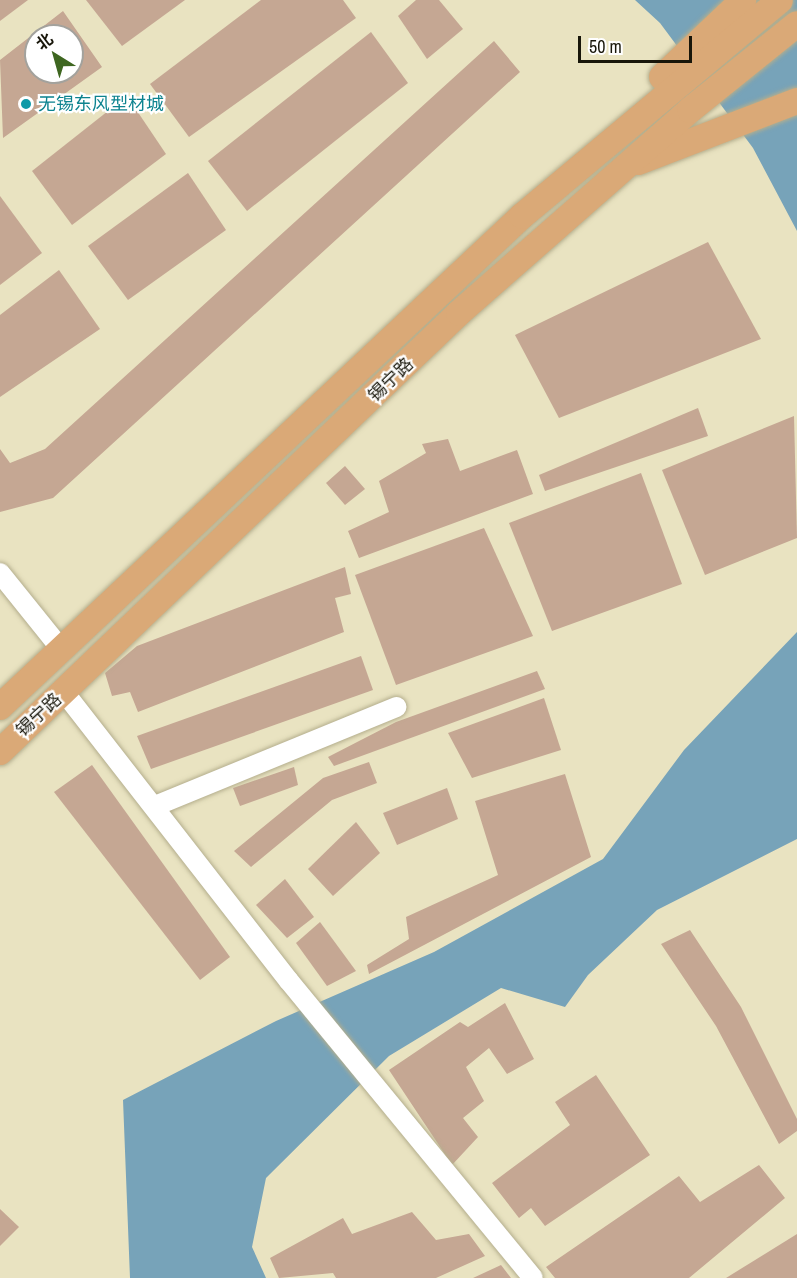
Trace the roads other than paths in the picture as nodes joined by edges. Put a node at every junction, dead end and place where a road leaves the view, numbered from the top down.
1 (743, 0) edge
2 (780, 0) edge
3 (797, 24) edge
4 (667, 83) junction
5 (797, 101) edge
6 (624, 168) junction
7 (0, 573) edge
8 (61, 649) junction
9 (64, 692) junction
10 (0, 707) edge
11 (396, 707) dead end
12 (0, 752) edge
13 (155, 806) junction
14 (533, 1278) edge

1 - 4 main road
2 - 4 main road, 锡宁路
3 - 6 main road, 锡宁路
4 - 8 main road, 锡宁路
5 - 6 main road
6 - 9 main road, 锡宁路
7 - 8 street
8 - 10 main road, 锡宁路
9 - 12 main road, 锡宁路
9 - 13 street
11 - 13 street
13 - 14 street

